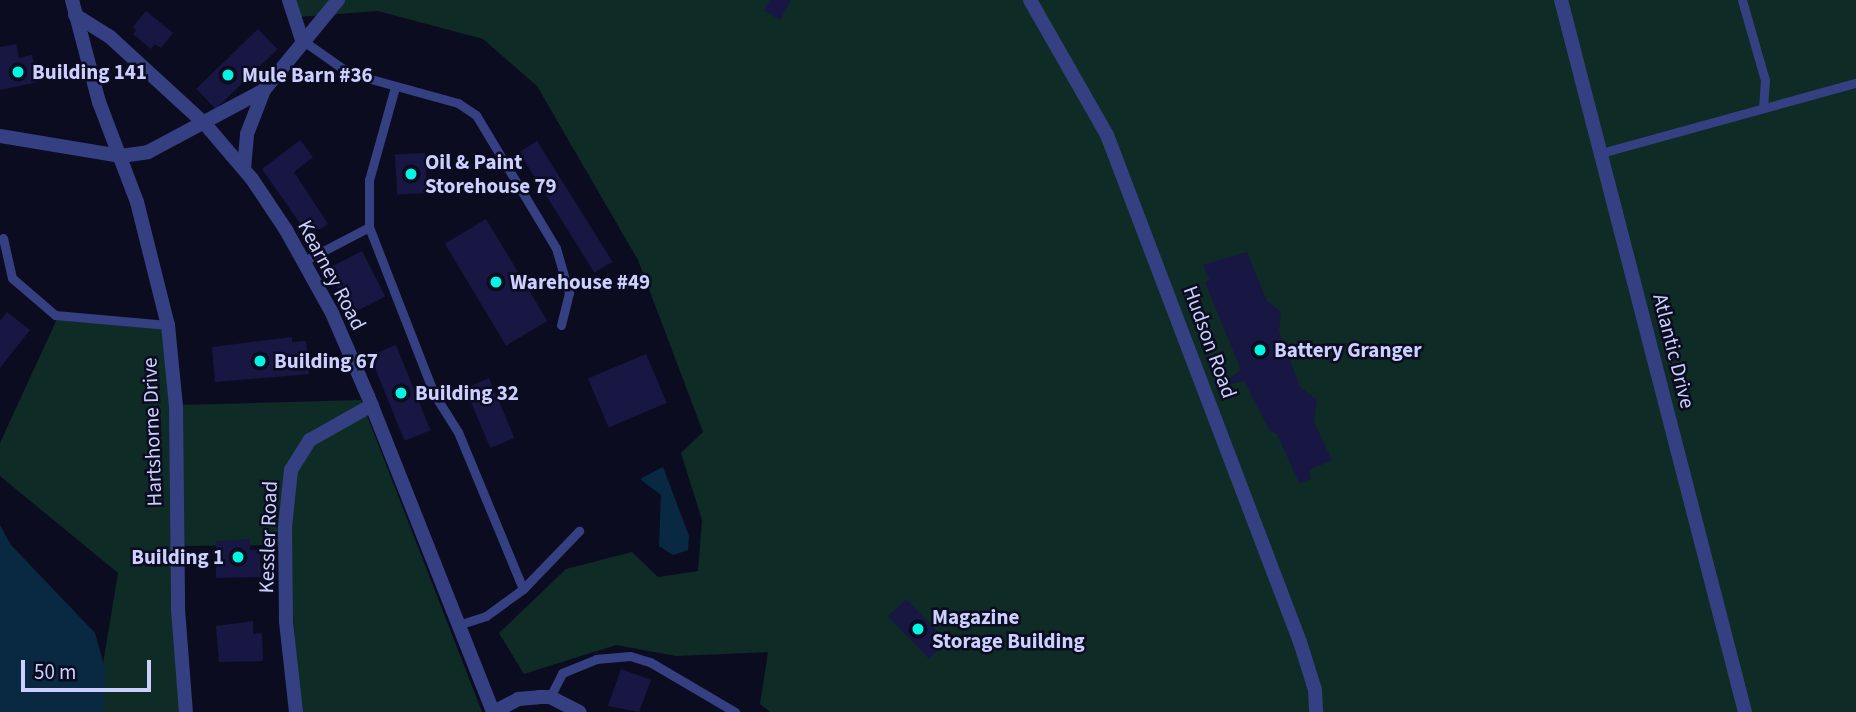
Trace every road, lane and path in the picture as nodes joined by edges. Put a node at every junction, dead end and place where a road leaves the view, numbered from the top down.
1 (72, 0) edge
2 (289, 0) edge
3 (338, 0) edge
4 (1030, 0) edge
5 (1561, 0) edge
6 (1742, 0) edge
7 (75, 15) junction
8 (302, 40) junction
9 (1856, 83) edge
10 (395, 87) junction
11 (264, 90) junction
12 (1763, 106) junction
13 (205, 124) junction
14 (0, 136) edge
15 (1601, 153) junction
16 (121, 156) junction
17 (244, 169) junction
18 (369, 227) junction
19 (2, 238) dead end
20 (304, 261) junction
21 (168, 325) junction
22 (561, 325) dead end
23 (372, 405) junction
24 (579, 531) dead end
25 (523, 589) junction
26 (461, 624) junction
27 (550, 697) junction
28 (186, 712) edge
29 (296, 712) edge
30 (493, 712) edge
31 (579, 712) edge
32 (735, 712) edge
33 (1316, 712) edge
34 (1745, 712) edge

1 - 7 street
2 - 8 street
3 - 8 street
4 - 33 street, Hudson Road
5 - 15 street, Atlantic Drive
6 - 12 lane
7 - 13 street, Kearney Road
7 - 16 street, Hartshorne Drive
8 - 10 lane
8 - 11 street
9 - 12 lane
10 - 18 lane
10 - 22 lane
11 - 13 street
11 - 17 street
12 - 15 lane
13 - 16 street
13 - 17 street, Kearney Road
14 - 16 street
15 - 34 street, Atlantic Drive
16 - 21 street, Hartshorne Drive
17 - 20 street, Kearney Road
18 - 20 lane
18 - 25 lane
19 - 21 lane
20 - 23 street, Kearney Road
21 - 28 street, Hartshorne Drive
23 - 26 street, Kearney Road
23 - 29 street, Kessler Road
24 - 25 lane
25 - 26 lane
26 - 30 street, Kearney Road
27 - 30 street
27 - 31 street
27 - 32 lane

